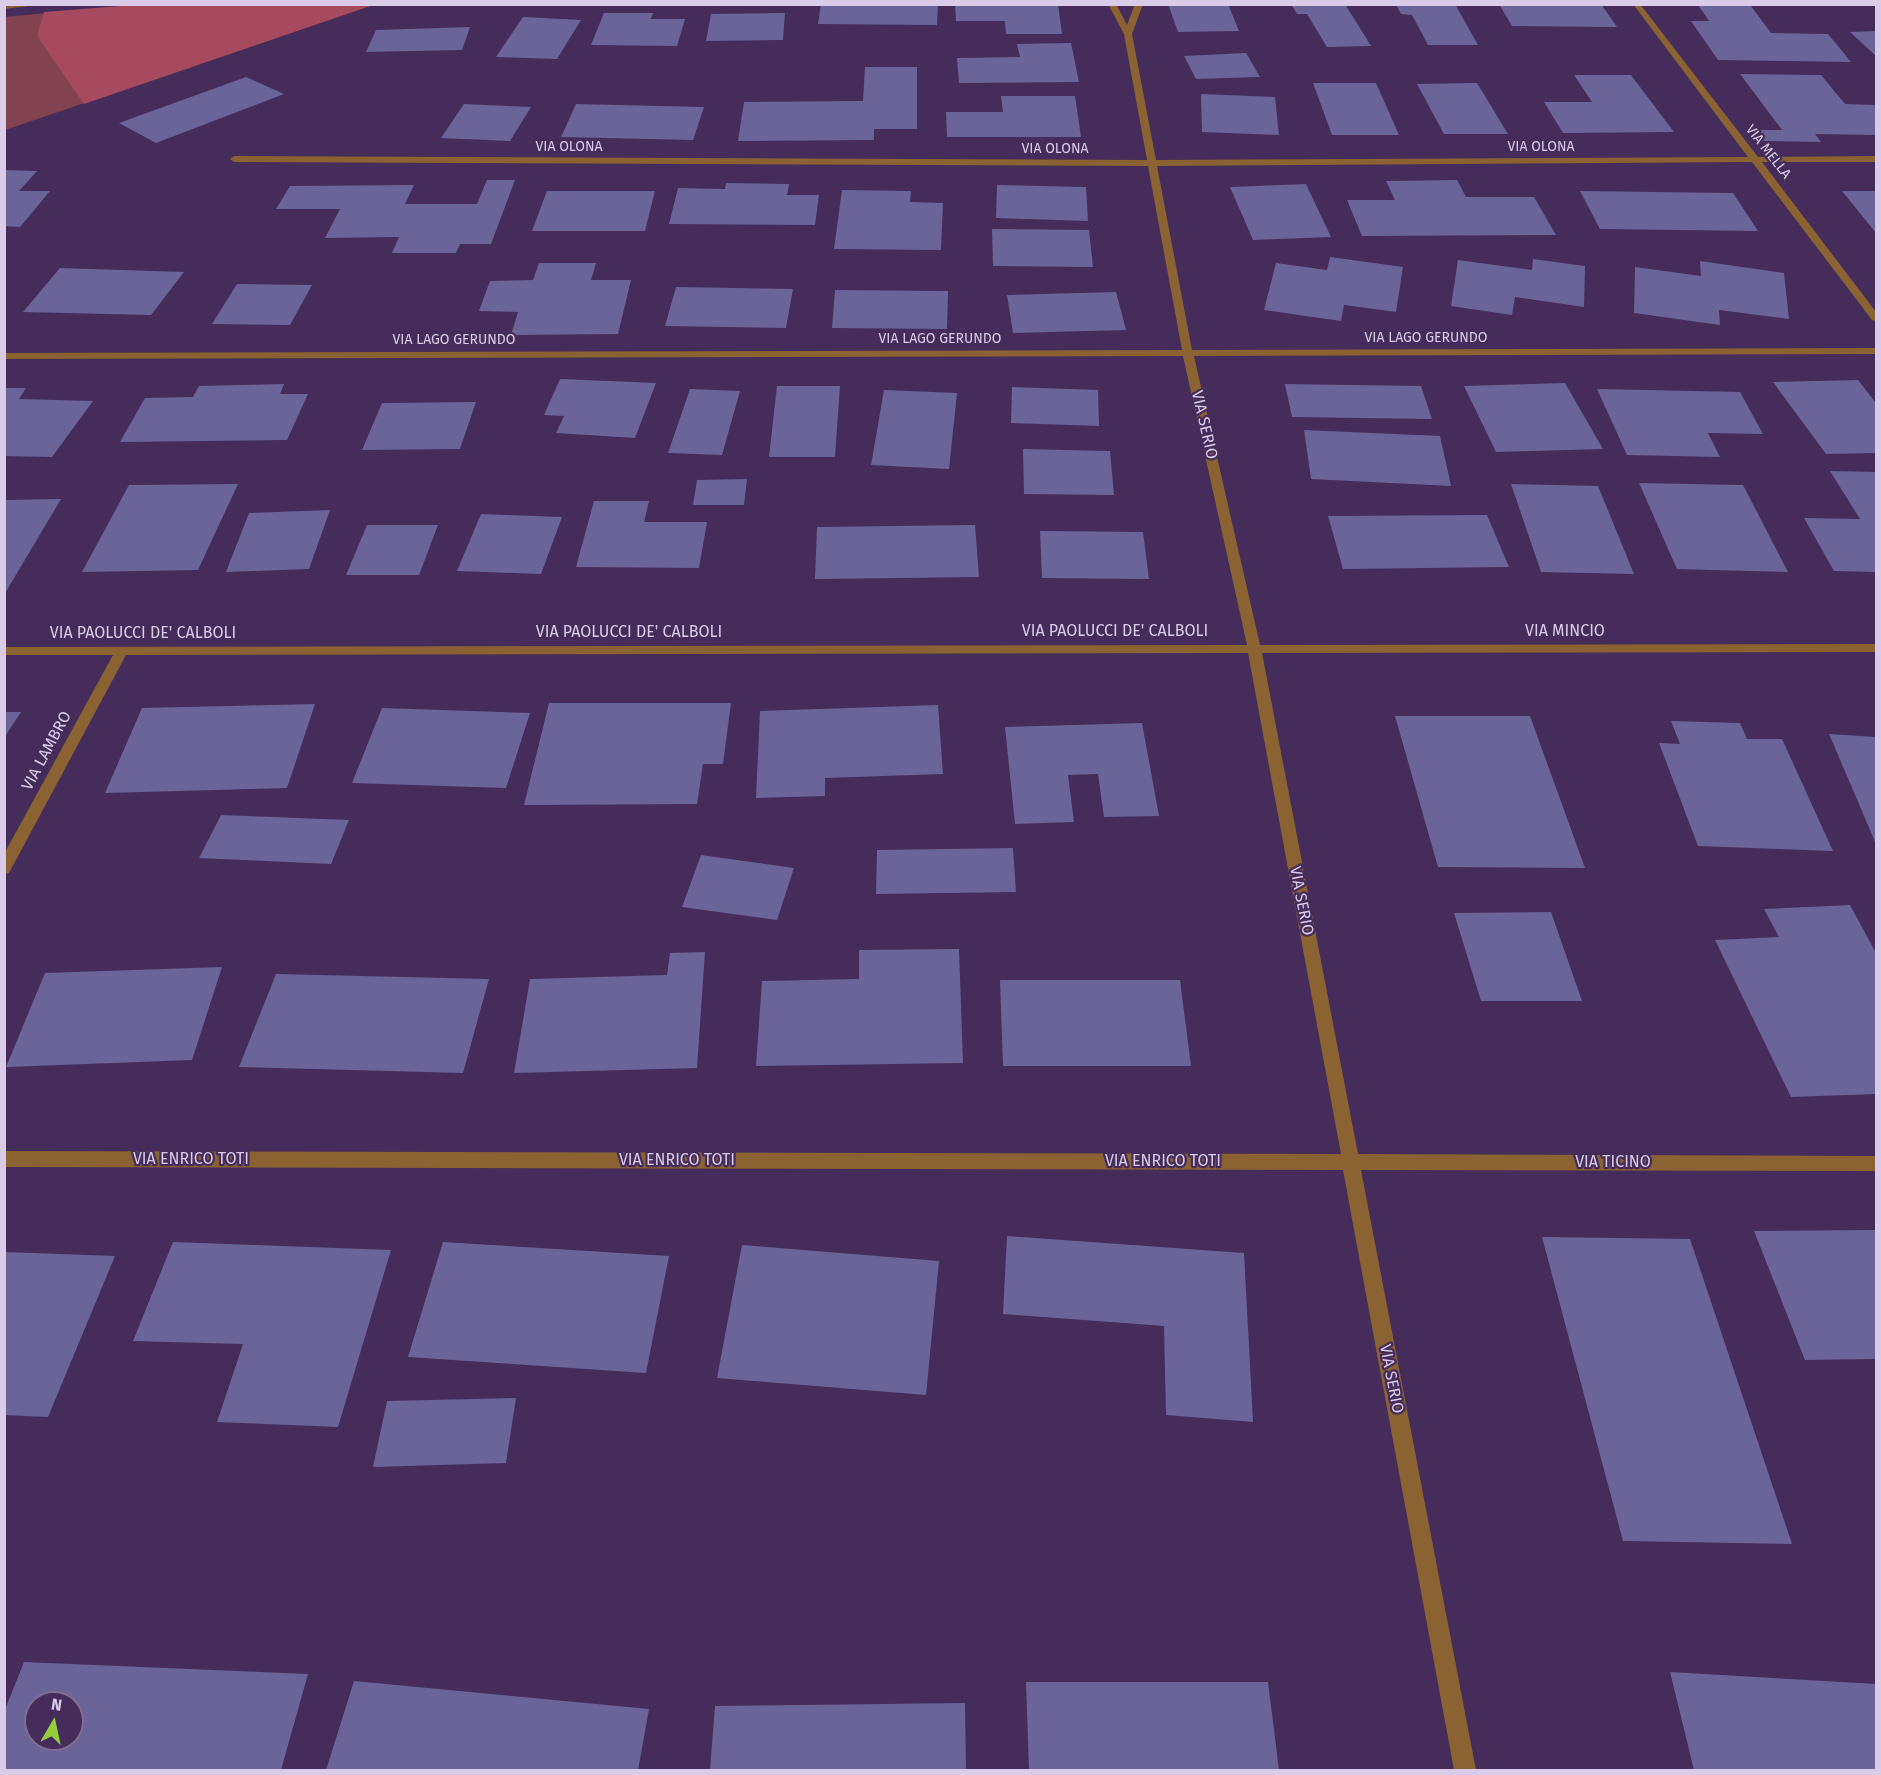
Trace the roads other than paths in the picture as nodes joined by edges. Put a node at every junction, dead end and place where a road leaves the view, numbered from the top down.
1 (29, 4) edge
2 (1112, 4) edge
3 (1139, 4) edge
4 (1636, 4) edge
5 (4, 7) edge
6 (1128, 34) junction
7 (234, 159) dead end
8 (1756, 159) junction
9 (1876, 159) edge
10 (1153, 163) junction
11 (1876, 318) edge
12 (1876, 351) edge
13 (1188, 354) junction
14 (4, 356) edge
15 (1254, 648) junction
16 (1876, 648) edge
17 (4, 651) edge
18 (122, 651) junction
19 (4, 869) edge
20 (4, 1159) edge
21 (1350, 1162) junction
22 (1876, 1162) edge
23 (1465, 1770) edge

1 - 5 street
2 - 6 street, VIA SERIO
3 - 6 street
4 - 8 street, VIA MELLA
6 - 10 street, VIA SERIO
7 - 10 street, VIA OLONA
8 - 9 street, VIA OLONA
8 - 10 street, VIA OLONA
8 - 11 street, VIA MELLA
10 - 13 street, VIA SERIO
12 - 13 street, VIA LAGO GERUNDO
13 - 14 street, VIA LAGO GERUNDO
13 - 15 street, VIA SERIO
15 - 16 street, VIA MINCIO
15 - 18 street, VIA PAOLUCCI DE' CALBOLI
15 - 21 street, VIA SERIO
17 - 18 street, VIA PAOLUCCI DE' CALBOLI
18 - 19 street, VIA LAMBRO
20 - 21 street, VIA ENRICO TOTI
21 - 22 street, VIA TICINO
21 - 23 street, VIA SERIO

